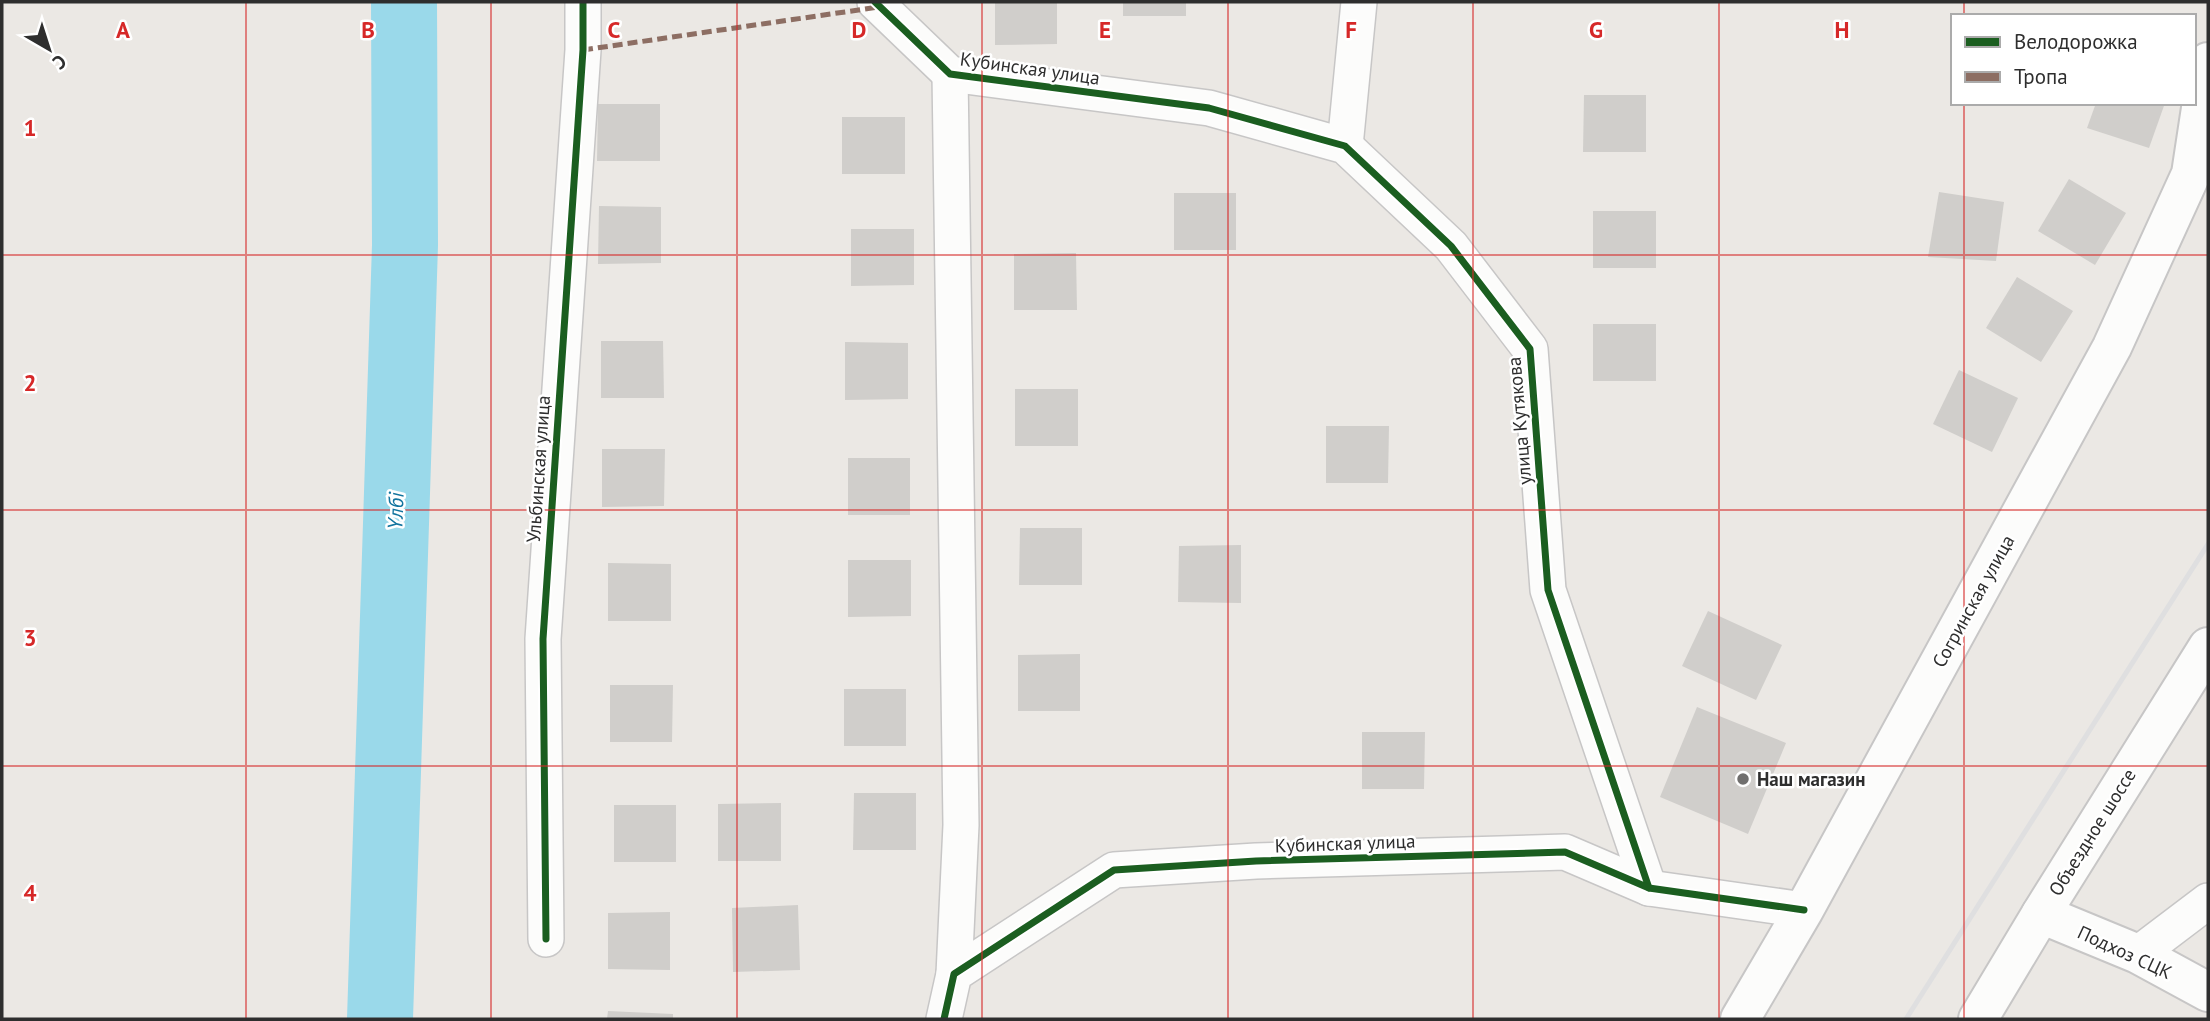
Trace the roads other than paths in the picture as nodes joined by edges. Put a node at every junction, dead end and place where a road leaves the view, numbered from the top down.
1 (583, 2) edge
2 (875, 2) edge
3 (1359, 2) edge
4 (2208, 62) edge
5 (950, 74) junction
6 (1209, 108) joint
7 (1345, 146) junction
8 (2208, 647) edge
9 (1649, 888) junction
10 (2208, 901) edge
11 (1804, 910) junction
12 (2040, 914) junction
13 (546, 939) dead end
14 (2138, 954) junction
15 (954, 975) junction
16 (2208, 992) edge
17 (944, 1019) edge
18 (1740, 1019) edge
19 (1978, 1019) edge

1 - 13 street, Ульбинская улица
2 - 5 street, Кубинская улица
3 - 7 street
4 - 11 main road, Согринская улица
5 - 6 street, Кубинская улица
5 - 15 street, Кубинская улица
6 - 7 street, улица Кутякова
7 - 9 street, улица Кутякова
8 - 12 main road, Объездное шоссе
9 - 11 street, Кубинская улица
9 - 15 street, Кубинская улица
10 - 14 street
11 - 18 main road, Согринская улица
12 - 14 main road, Подхоз СЦК
12 - 19 main road, Объездное шоссе
14 - 16 main road, Подхоз СЦК
15 - 17 street, Кубинская улица

